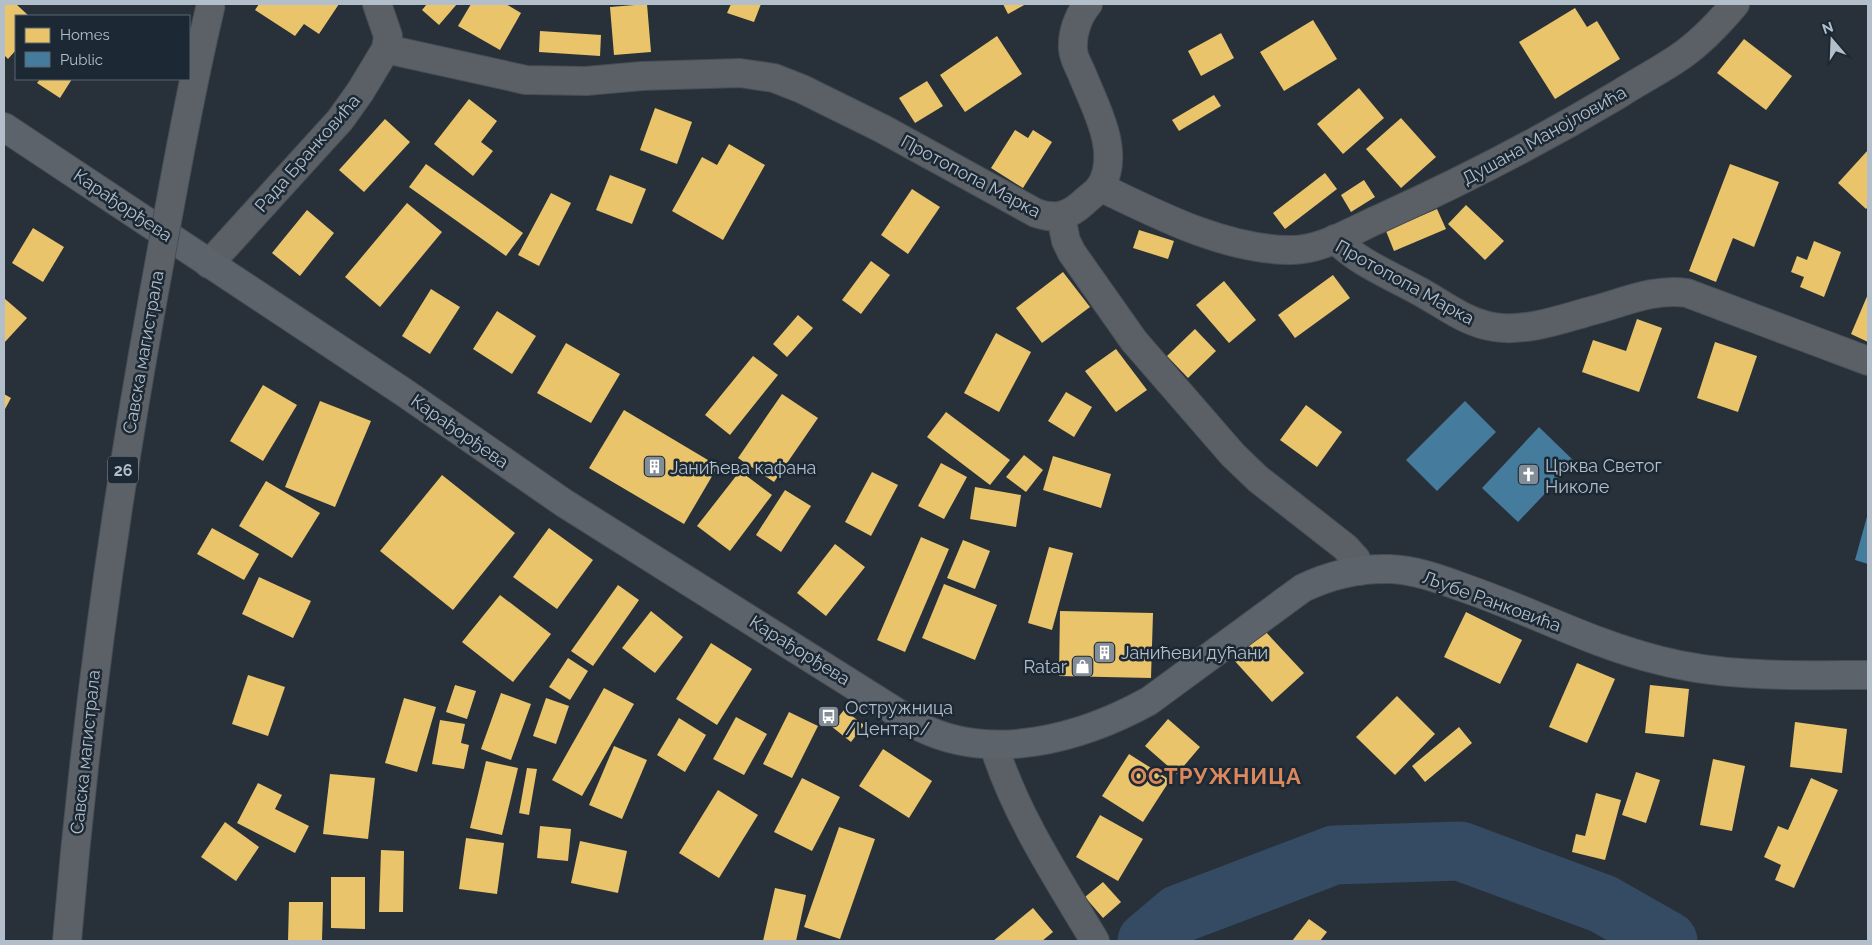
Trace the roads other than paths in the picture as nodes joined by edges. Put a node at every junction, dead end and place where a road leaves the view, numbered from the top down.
1 (211, 4) edge
2 (377, 4) edge
3 (1088, 4) edge
4 (1734, 4) edge
5 (386, 49) junction
6 (4, 127) edge
7 (1100, 187) junction
8 (1061, 217) junction
9 (1335, 239) junction
10 (209, 264) junction
11 (1868, 361) edge
12 (1360, 571) junction
13 (1868, 675) edge
14 (994, 746) junction
15 (67, 941) edge
16 (1095, 941) edge

1 - 15 main road, Савска магистрала / 26, bridge
2 - 5 street
3 - 7 street
4 - 9 street, Душана Манојловића
5 - 8 street, Протопопа Марка
5 - 10 street, Рада Бранковића
6 - 10 street, Карађорђева
7 - 8 street, Протопопа Марка
7 - 9 street, Протопопа Марка
8 - 12 street
9 - 11 street, Протопопа Марка
10 - 14 street, Карађорђева
12 - 13 street, Љубе Ранковића
12 - 14 street, Љубе Ранковића
14 - 16 street

